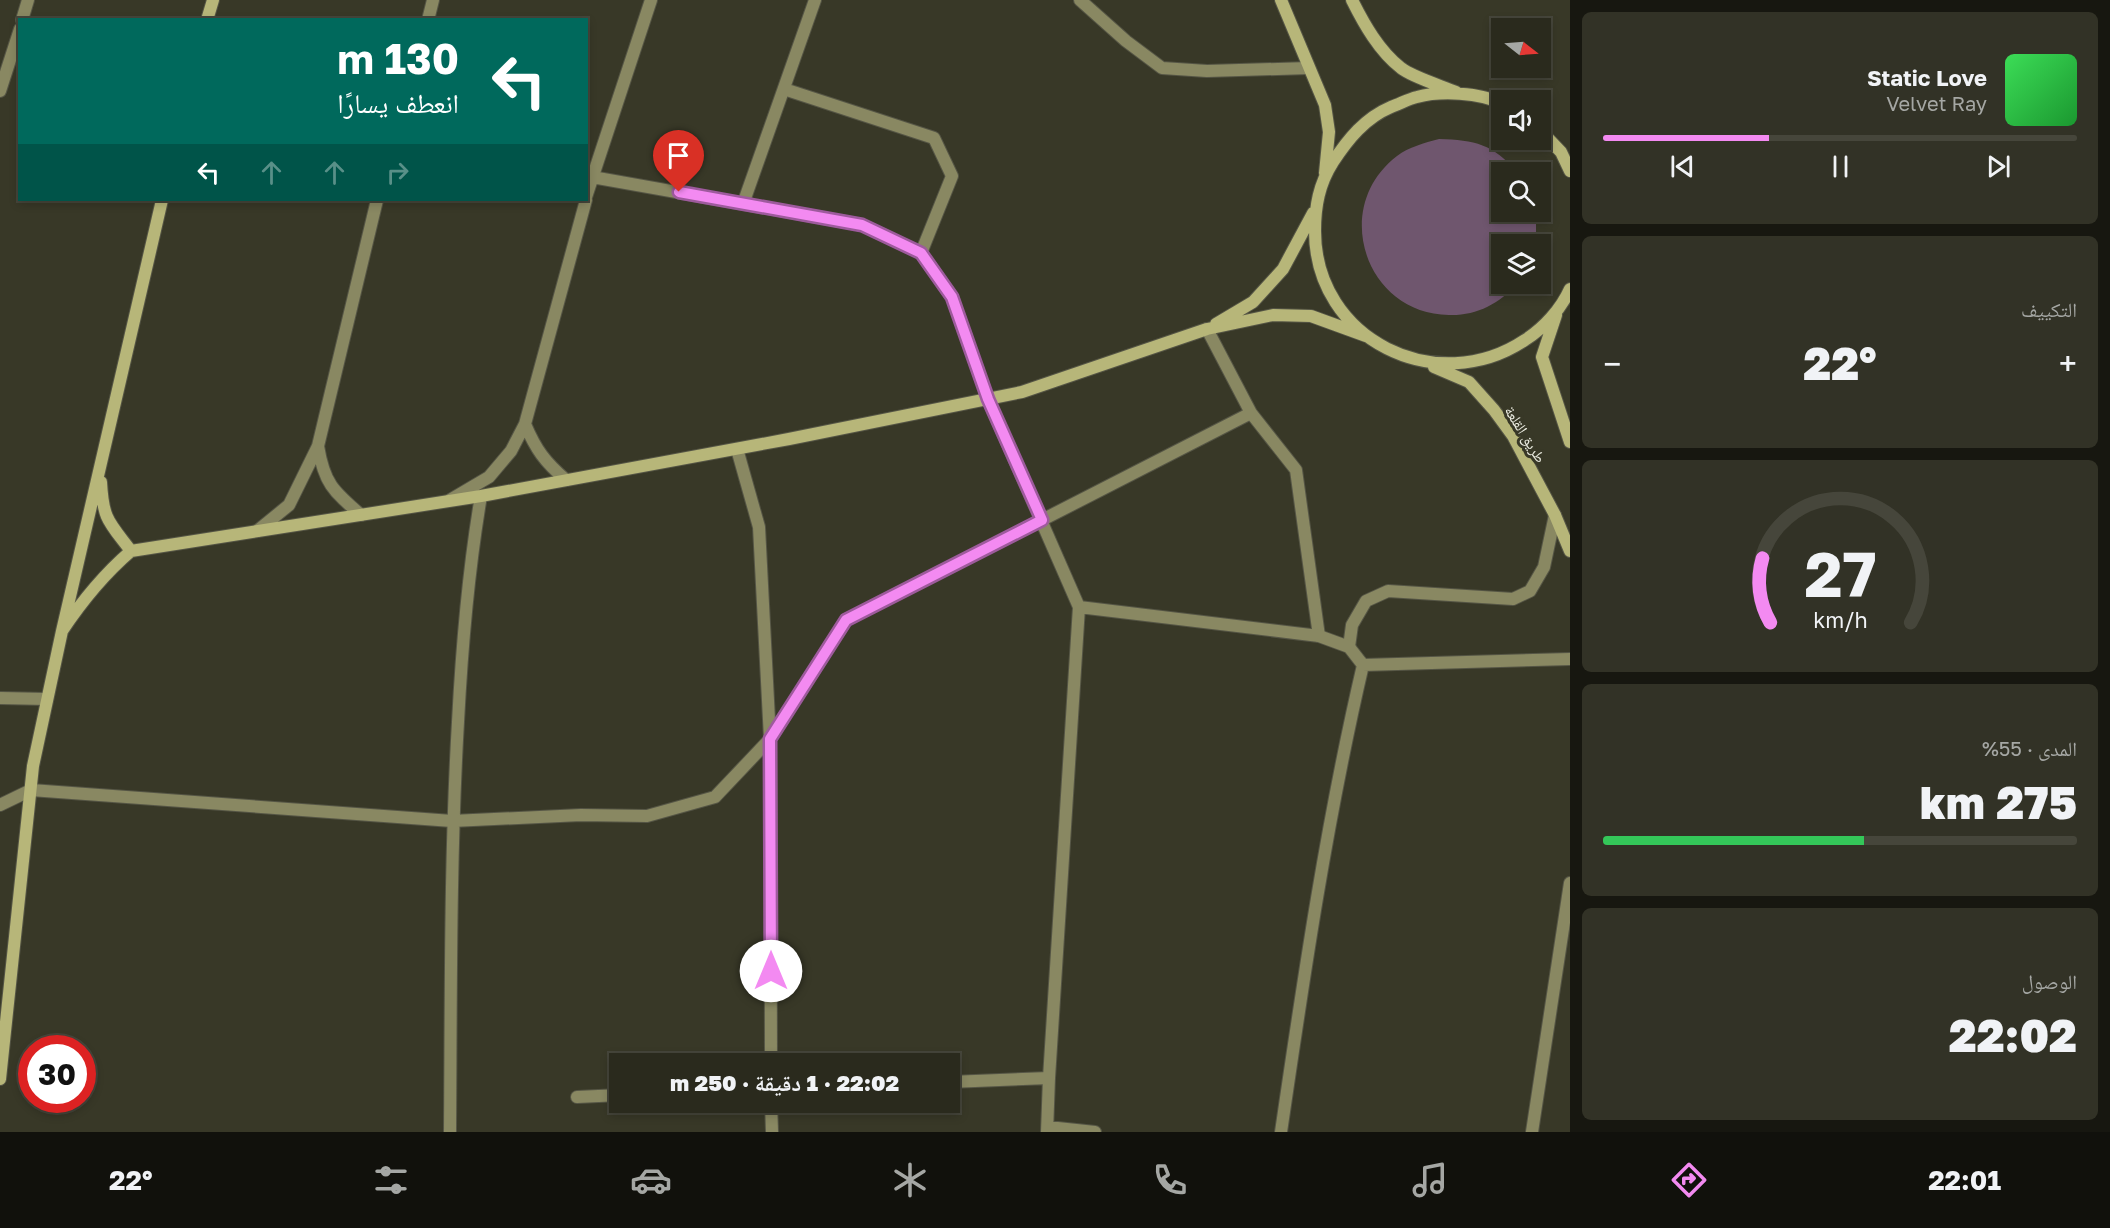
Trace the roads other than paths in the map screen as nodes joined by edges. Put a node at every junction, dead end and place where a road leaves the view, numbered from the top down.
1 (28, 0) edge
2 (213, 0) edge
3 (433, 0) edge
4 (651, 0) edge
5 (815, 0) edge
6 (1080, 0) edge
7 (1281, 0) edge
8 (1353, 0) edge
9 (23, 18) edge
10 (208, 18) edge
11 (428, 18) edge
12 (18, 35) edge
13 (1309, 68) junction
14 (784, 89) junction
15 (0, 92) edge
16 (1458, 93) junction
17 (1491, 101) edge
18 (1551, 141) edge
19 (1565, 154) edge
20 (1570, 171) edge
21 (1325, 174) junction
22 (592, 177) junction
23 (588, 191) edge
24 (162, 201) edge
25 (377, 201) edge
26 (585, 201) edge
27 (744, 204) junction
28 (1315, 210) junction
29 (921, 253) junction
30 (1570, 289) edge
31 (1557, 310) junction
32 (1208, 329) junction
33 (1366, 336) junction
34 (1425, 363) junction
35 (988, 399) junction
36 (1251, 413) junction
37 (525, 424) junction
38 (1570, 442) edge
39 (318, 446) junction
40 (737, 449) junction
41 (100, 469) junction
42 (566, 480) junction
43 (481, 496) junction
44 (449, 501) junction
45 (361, 515) junction
46 (1555, 515) junction
47 (1042, 520) junction
48 (257, 531) junction
49 (1570, 550) edge
50 (131, 551) junction
51 (1079, 607) junction
52 (62, 631) junction
53 (1319, 636) junction
54 (1348, 647) junction
55 (1570, 660) edge
56 (1363, 665) junction
57 (0, 698) edge
58 (47, 699) junction
59 (770, 739) junction
60 (31, 790) junction
61 (0, 805) edge
62 (452, 821) junction
63 (1570, 883) edge
64 (771, 1053) edge
65 (0, 1078) edge
66 (1049, 1078) junction
67 (960, 1082) edge
68 (609, 1096) edge
69 (577, 1097) dead end
70 (771, 1113) edge
71 (1047, 1129) edge
72 (450, 1132) edge
73 (772, 1132) edge
74 (1095, 1132) edge
75 (1281, 1132) edge
76 (1532, 1132) edge

1 - 9 street
2 - 10 street
3 - 11 street
4 - 22 street
5 - 14 street
6 - 13 street
7 - 13 street
8 - 16 street
12 - 15 street
13 - 21 street
14 - 27 street
14 - 29 street
16 - 17 street
16 - 21 street
18 - 19 street
19 - 20 street
21 - 28 street
22 - 23 street
22 - 27 street
24 - 41 street
25 - 39 street
26 - 37 street
27 - 29 street
28 - 32 street
28 - 33 street
29 - 35 street
30 - 31 street
31 - 34 street
31 - 38 street
32 - 33 street
32 - 35 street
32 - 36 street
33 - 34 street
34 - 46 street, طريق القلعة
35 - 40 street
35 - 47 street
36 - 47 street
36 - 53 street
37 - 42 street
37 - 44 street
39 - 45 street
39 - 48 street
40 - 42 street
40 - 59 street
41 - 50 street
41 - 52 street
42 - 43 street
43 - 44 street
43 - 62 street
44 - 45 street
45 - 48 street
46 - 49 street, طريق القلعة
46 - 54 street
47 - 51 street
47 - 59 street
48 - 50 street
50 - 52 street
51 - 53 street
51 - 66 street
52 - 58 street
53 - 54 street
54 - 56 street
55 - 56 street
56 - 75 street
57 - 58 street
58 - 60 street
59 - 62 street
59 - 64 street
60 - 61 street
60 - 62 street
60 - 65 street
62 - 72 street
63 - 76 street
66 - 67 street
66 - 71 street
68 - 69 street
70 - 73 street
71 - 74 street

